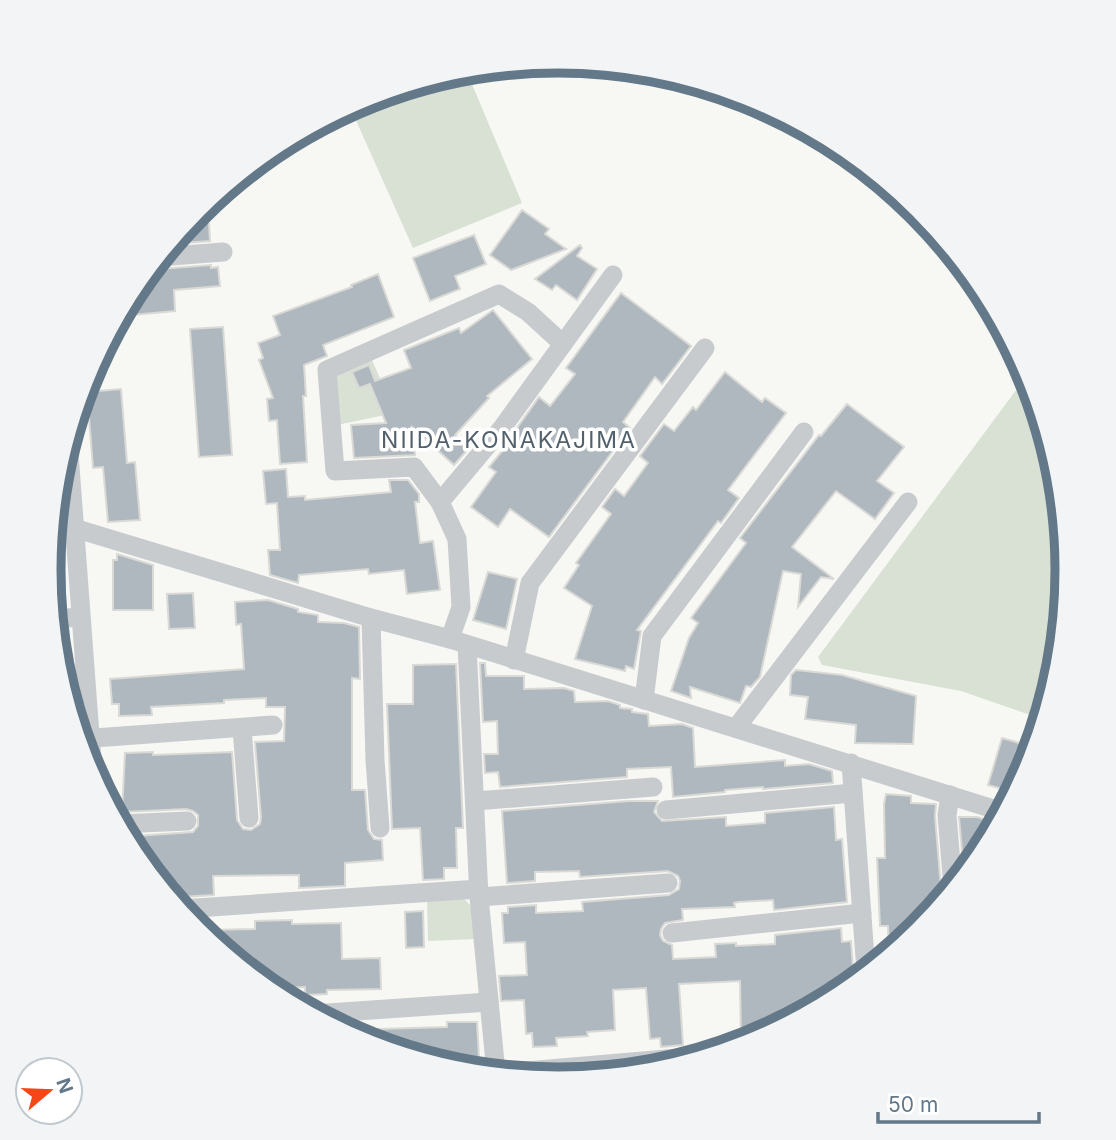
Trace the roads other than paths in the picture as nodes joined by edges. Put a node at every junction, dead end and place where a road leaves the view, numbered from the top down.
1 (223, 252) dead end
2 (174, 256) edge
3 (613, 275) dead end
4 (563, 344) junction
5 (705, 348) dead end
6 (804, 432) dead end
7 (71, 473) edge
8 (440, 502) junction
9 (908, 502) dead end
10 (63, 525) edge
11 (76, 528) junction
12 (80, 617) junction
13 (371, 618) junction
14 (64, 619) edge
15 (459, 642) junction
16 (514, 660) junction
17 (644, 700) junction
18 (84, 718) edge
19 (273, 726) dead end
20 (242, 728) junction
21 (736, 728) junction
22 (91, 739) edge
23 (851, 763) junction
24 (653, 787) dead end
25 (853, 793) junction
26 (950, 795) junction
27 (475, 801) junction
28 (993, 809) edge
29 (666, 810) dead end
30 (250, 818) dead end
31 (187, 821) dead end
32 (131, 823) edge
33 (380, 828) dead end
34 (952, 872) edge
35 (668, 883) dead end
36 (479, 893) junction
37 (195, 908) edge
38 (862, 913) junction
39 (672, 933) dead end
40 (865, 960) edge
41 (489, 1002) junction
42 (332, 1013) edge
43 (626, 1062) edge
44 (495, 1063) edge
45 (580, 1066) edge

1 - 2 street
3 - 4 street
4 - 8 street
4 - 8 street
5 - 16 street
6 - 17 street
7 - 11 street
8 - 15 street
9 - 21 street
10 - 11 street
11 - 12 street
11 - 13 street
12 - 14 street
12 - 18 street
13 - 15 street
13 - 33 street
15 - 16 street
15 - 27 street
16 - 17 street
17 - 21 street
19 - 20 street
20 - 22 street
20 - 30 street
21 - 23 street
23 - 25 street
23 - 26 street
24 - 27 street
25 - 29 street
25 - 38 street
26 - 28 street
26 - 34 street
27 - 36 street
31 - 32 street
35 - 36 street
36 - 37 street
36 - 41 street
38 - 39 street
38 - 40 street
41 - 42 street
41 - 44 street
43 - 45 street

